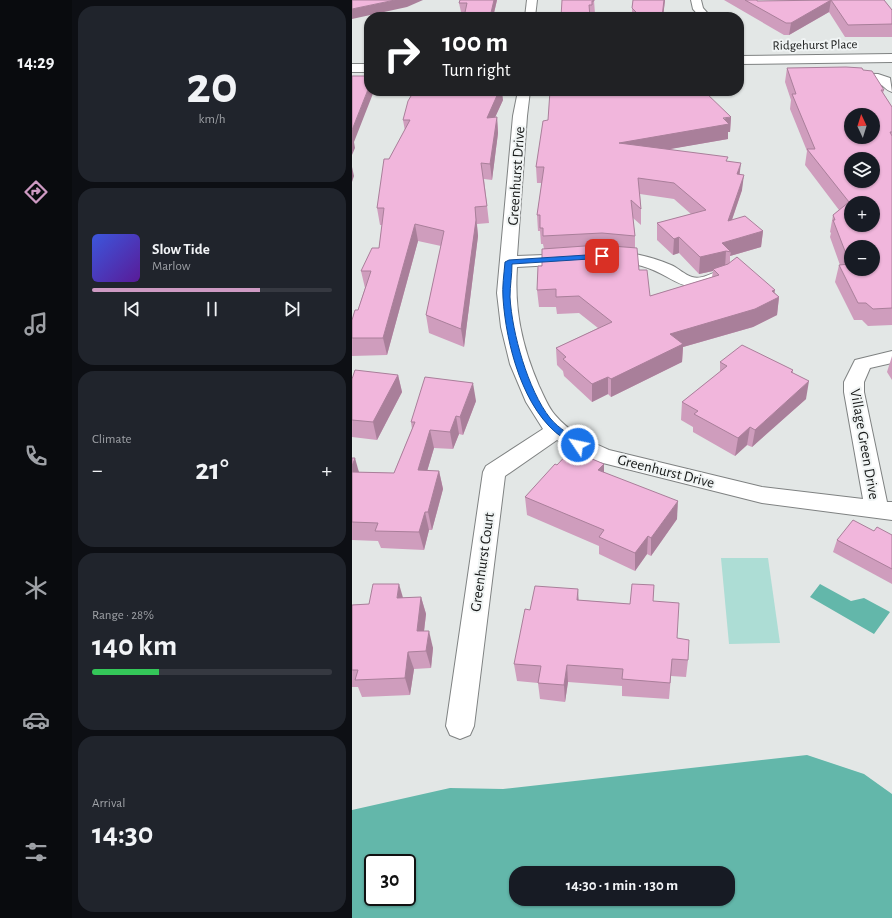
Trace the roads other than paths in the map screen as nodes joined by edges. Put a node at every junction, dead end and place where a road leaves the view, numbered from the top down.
1 (532, 0) edge
2 (696, 0) edge
3 (531, 12) edge
4 (701, 12) edge
5 (892, 58) edge
6 (744, 60) edge
7 (352, 68) edge
8 (364, 68) edge
9 (843, 77) edge
10 (892, 88) edge
11 (523, 96) edge
12 (509, 262) junction
13 (725, 274) edge
14 (892, 357) edge
15 (557, 430) junction
16 (884, 510) edge
17 (460, 726) dead end

1 - 3 street
2 - 4 street
5 - 6 street, Ridgehurst Place
7 - 8 street
9 - 10 street
11 - 12 street, Greenhurst Drive
12 - 13 street
12 - 15 street, Greenhurst Drive
14 - 16 street, Village Green Drive
15 - 16 street, Greenhurst Drive
15 - 17 street, Greenhurst Court

